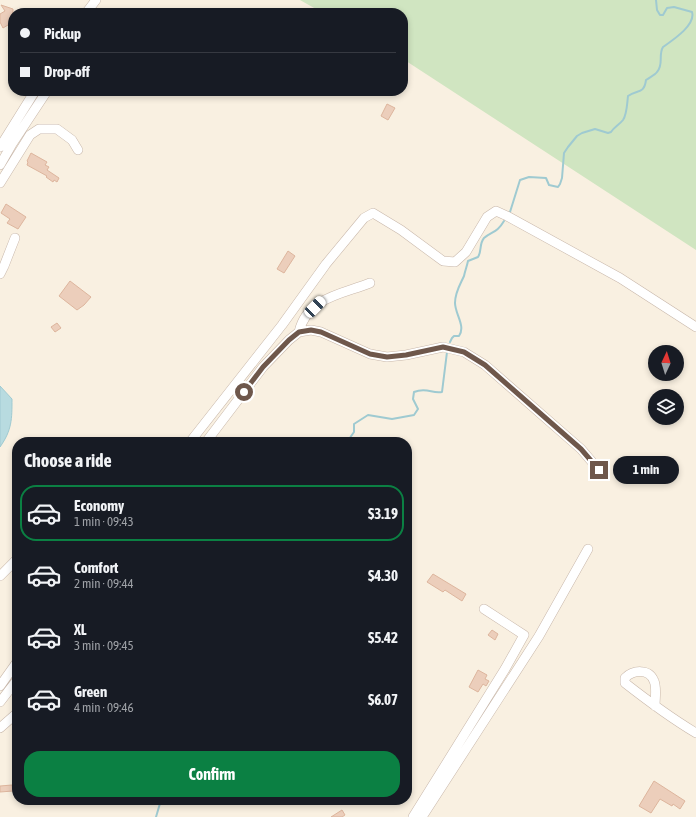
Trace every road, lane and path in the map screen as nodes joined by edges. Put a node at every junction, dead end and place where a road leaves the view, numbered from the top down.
1 (96, 0) edge
2 (90, 8) edge
3 (32, 96) edge
4 (44, 96) edge
5 (0, 147) edge
6 (78, 150) dead end
7 (0, 164) edge
8 (0, 183) edge
9 (15, 238) dead end
10 (0, 274) edge
11 (370, 283) dead end
12 (696, 327) edge
13 (299, 332) junction
14 (194, 437) edge
15 (210, 437) edge
16 (599, 470) dead end
17 (588, 549) dead end
18 (12, 564) edge
19 (0, 576) edge
20 (484, 609) dead end
21 (12, 669) edge
22 (0, 686) edge
23 (12, 686) edge
24 (0, 702) edge
25 (655, 706) dead end
26 (12, 717) edge
27 (0, 728) edge
28 (696, 733) edge
29 (413, 817) edge
30 (422, 817) edge

1 - 2 lane
3 - 5 lane
4 - 7 lane
6 - 8 lane
9 - 10 lane
11 - 13 lane
12 - 14 lane
13 - 15 lane
13 - 16 lane
17 - 30 lane
18 - 19 lane
20 - 29 lane
21 - 22 lane
23 - 24 lane
25 - 28 lane
26 - 27 lane

